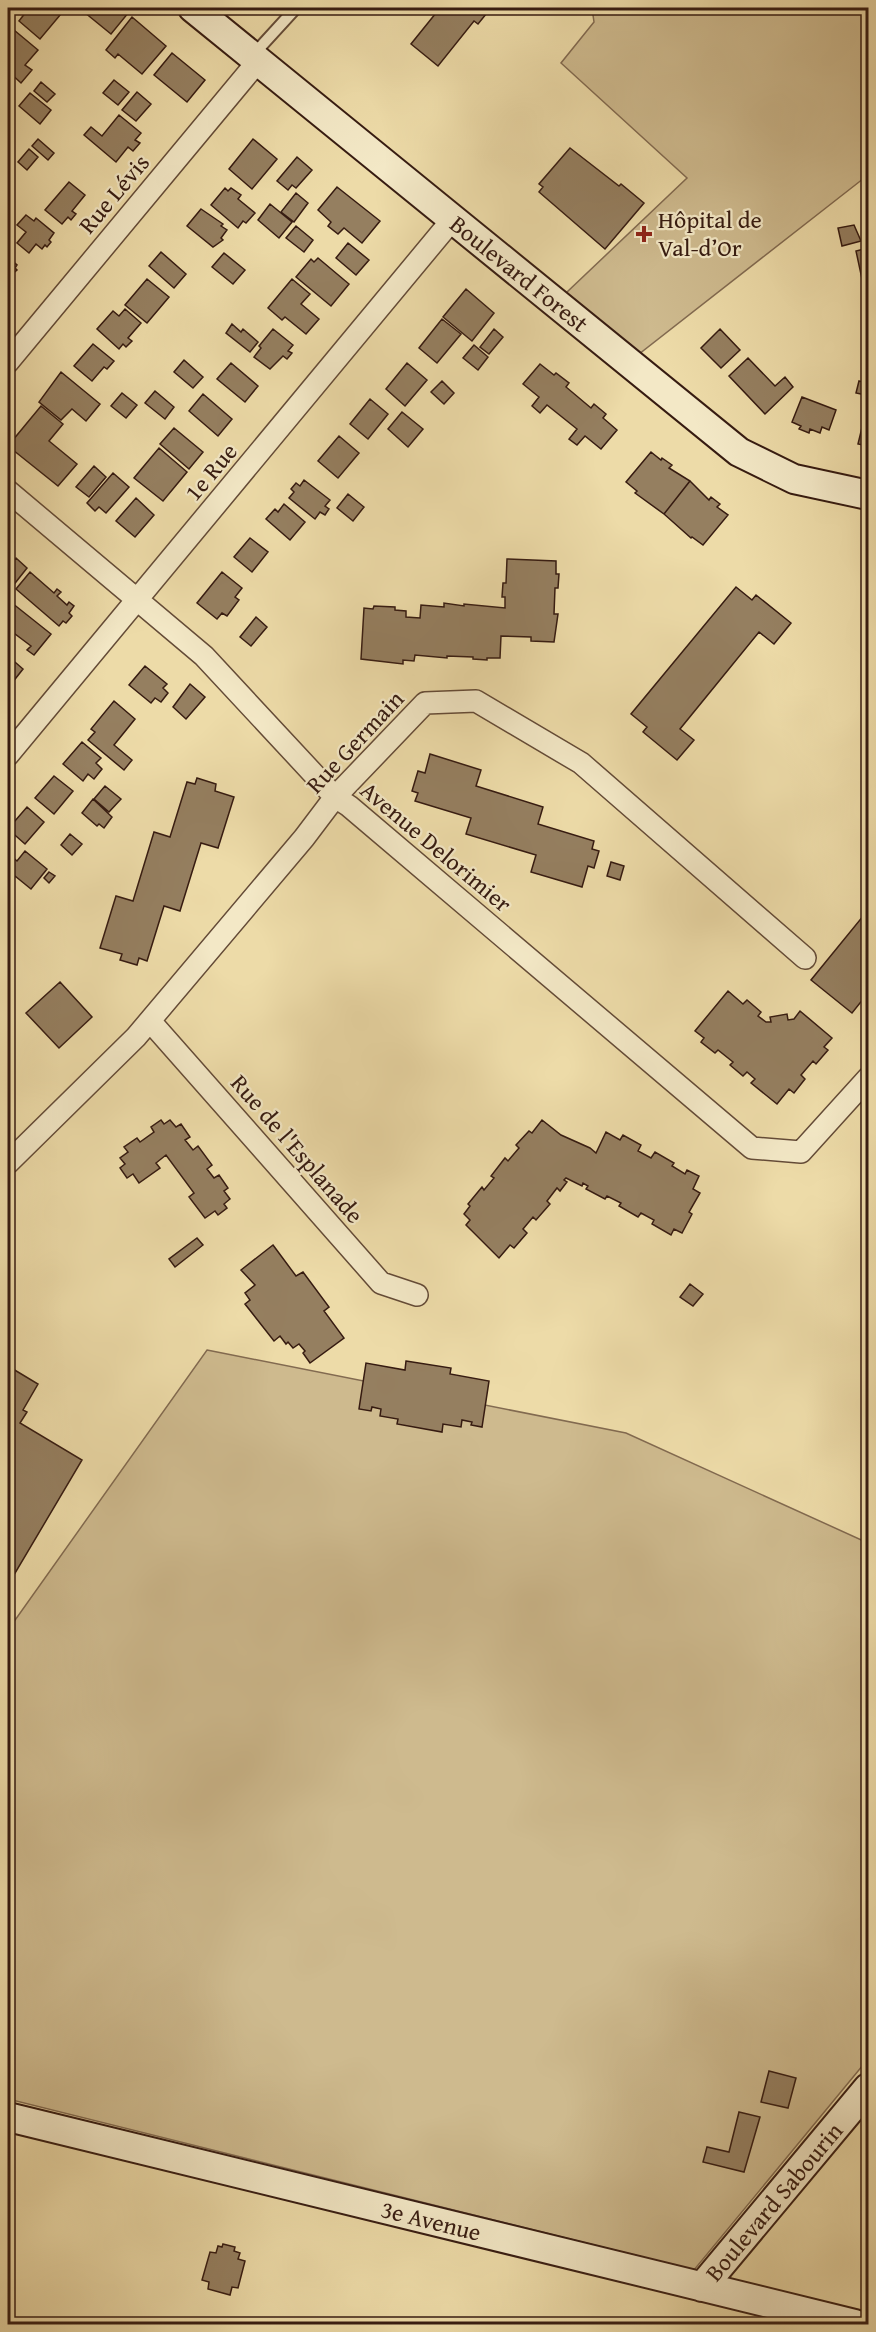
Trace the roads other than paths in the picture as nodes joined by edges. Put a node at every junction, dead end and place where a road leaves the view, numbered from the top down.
1 (193, 8) edge
2 (296, 8) edge
3 (256, 58) junction
4 (452, 220) junction
5 (8, 362) edge
6 (8, 491) edge
7 (868, 495) edge
8 (138, 600) junction
9 (8, 755) edge
10 (336, 797) junction
11 (805, 958) dead end
12 (150, 1021) junction
13 (868, 1078) edge
14 (8, 1163) edge
15 (417, 1295) dead end
16 (868, 2088) edge
17 (8, 2117) edge
18 (702, 2287) junction
19 (855, 2325) edge

1 - 3 street, Boulevard Forest
2 - 3 lane
3 - 4 street, Boulevard Forest
3 - 5 street, Rue Lévis
4 - 7 street, Boulevard Forest
4 - 8 street, 1e Rue
6 - 8 street, Avenue Delorimier
8 - 9 street, 1e Rue
8 - 10 street, Avenue Delorimier
10 - 11 street, Rue Germain
10 - 12 street, Rue Germain
10 - 13 street, Avenue Delorimier
12 - 14 street, Rue Germain
12 - 15 street, Rue de l'Esplanade
16 - 18 street, Boulevard Sabourin
17 - 18 street, 3e Avenue
18 - 19 street, 3e Avenue

